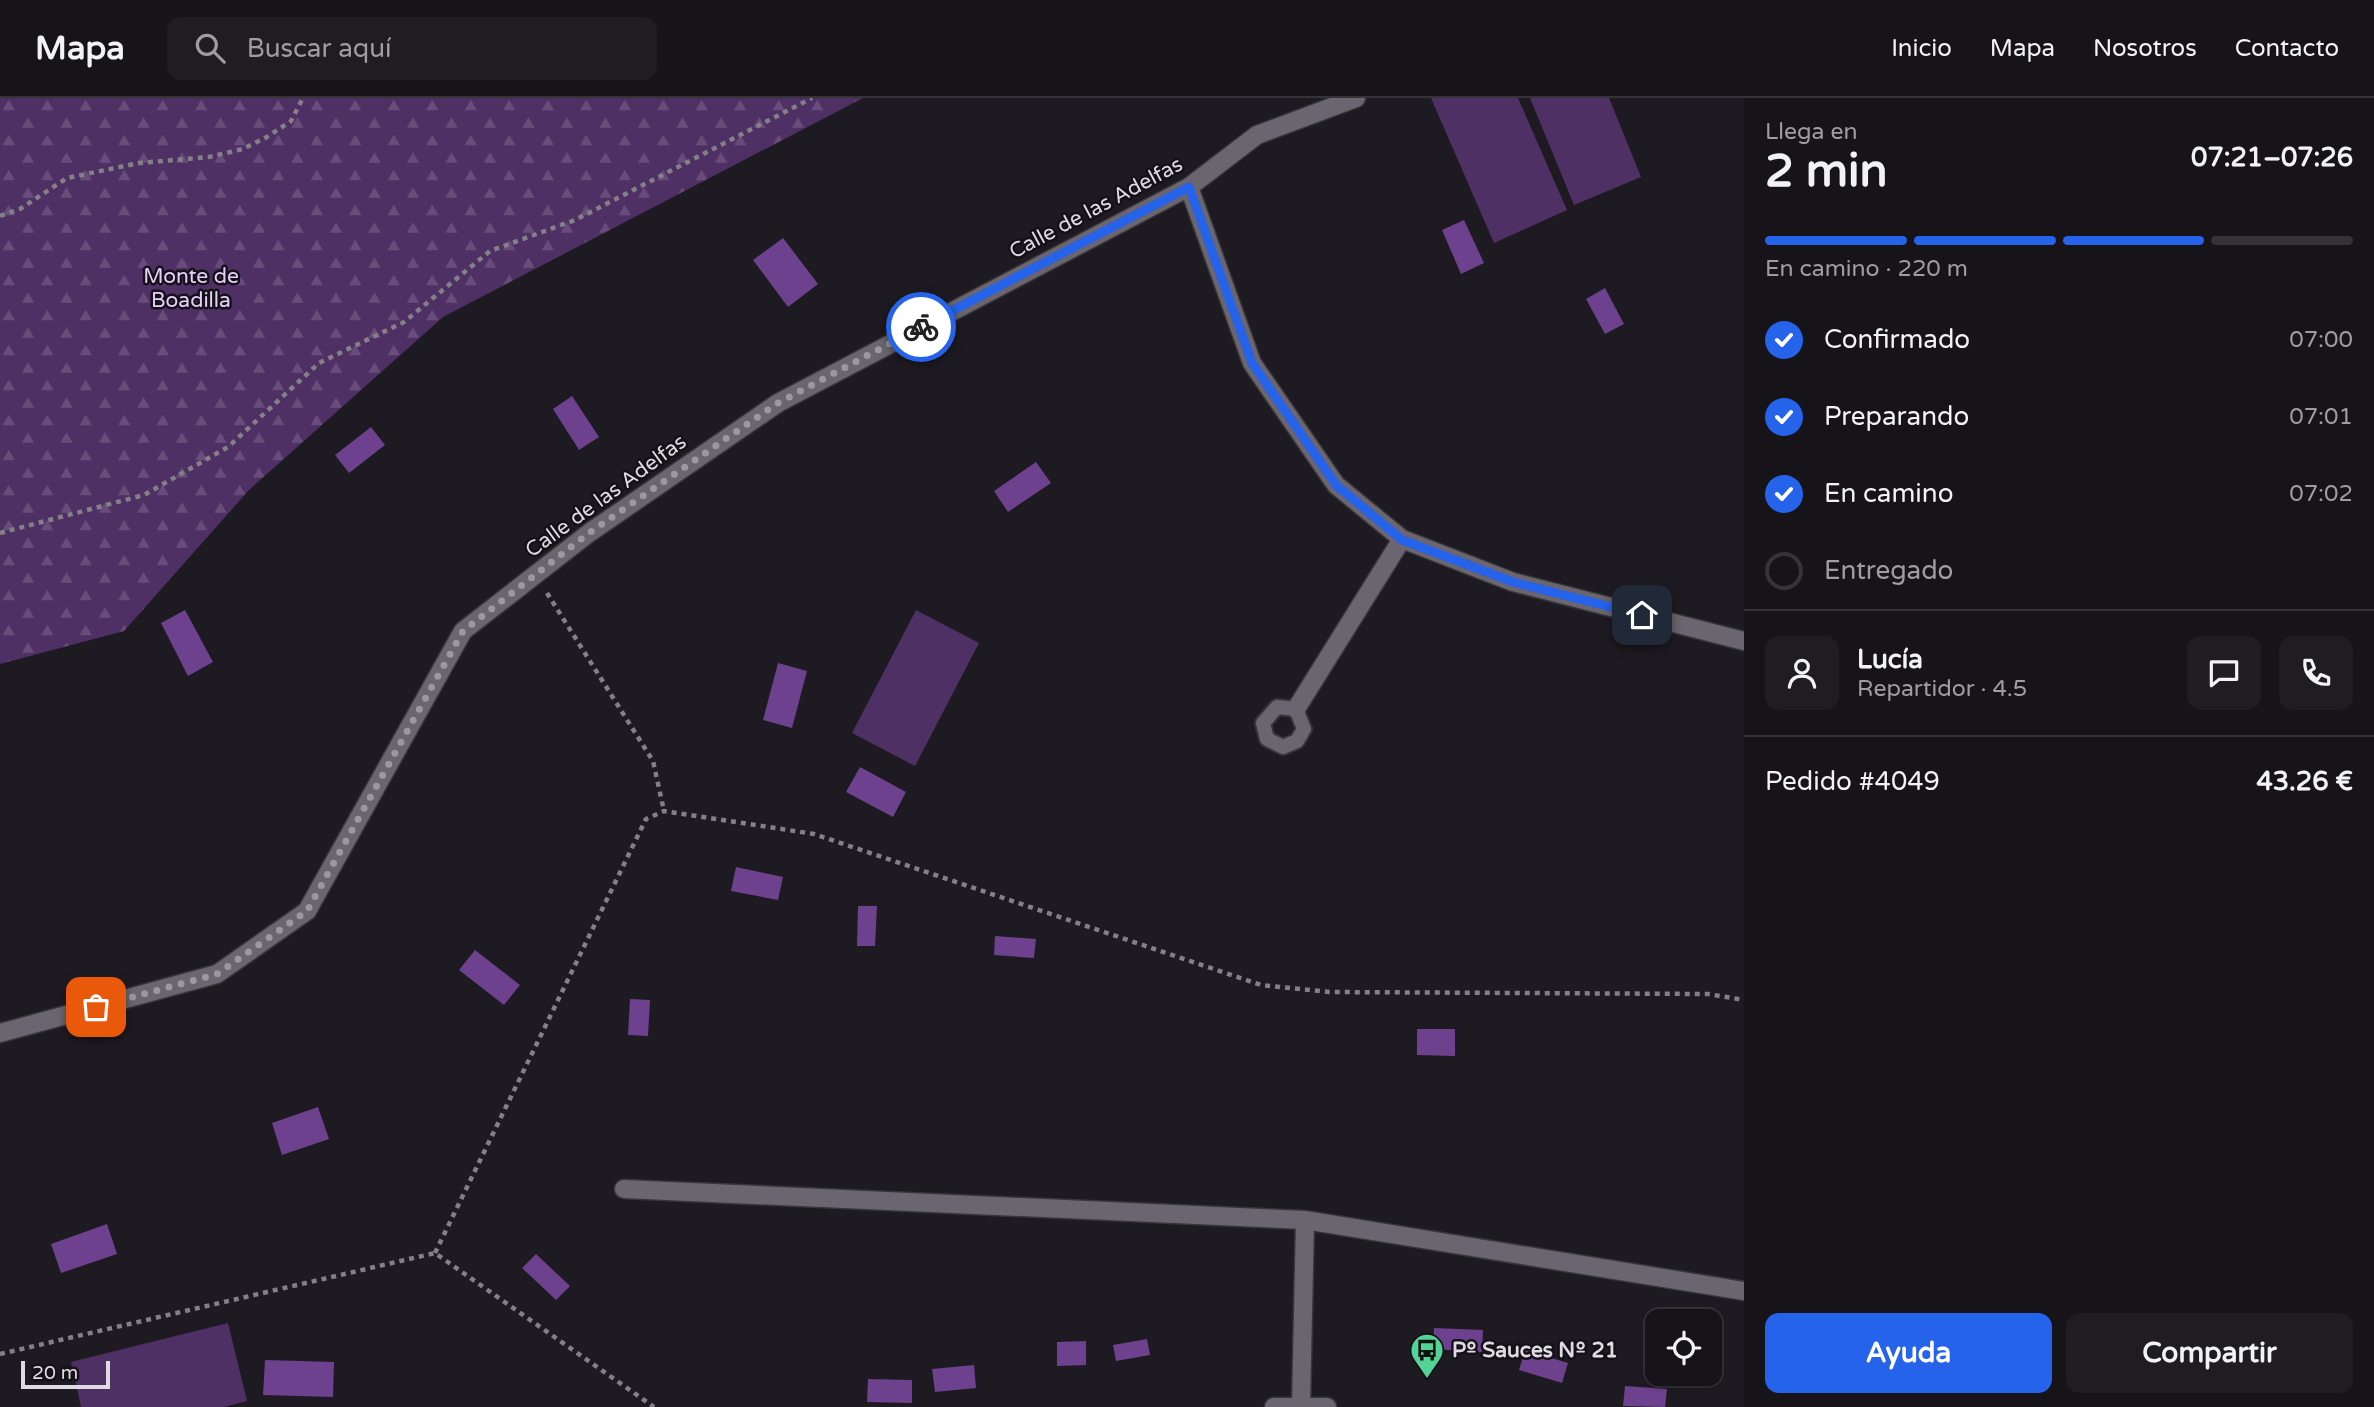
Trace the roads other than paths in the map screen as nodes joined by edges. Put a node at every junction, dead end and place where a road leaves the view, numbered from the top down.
1 (1356, 98) edge
2 (1189, 187) junction
3 (1402, 540) junction
4 (1744, 641) edge
5 (1296, 709) dead end
6 (0, 1033) edge
7 (624, 1189) dead end
8 (1305, 1220) junction
9 (1744, 1291) edge
10 (1301, 1406) edge
11 (1274, 1407) edge
12 (1327, 1407) edge

1 - 2 street, Calle de las Adelfas
2 - 3 street
2 - 6 street, Calle de las Adelfas
3 - 4 street
3 - 5 street
7 - 8 street
8 - 9 street
8 - 10 street
10 - 11 street
10 - 12 street

